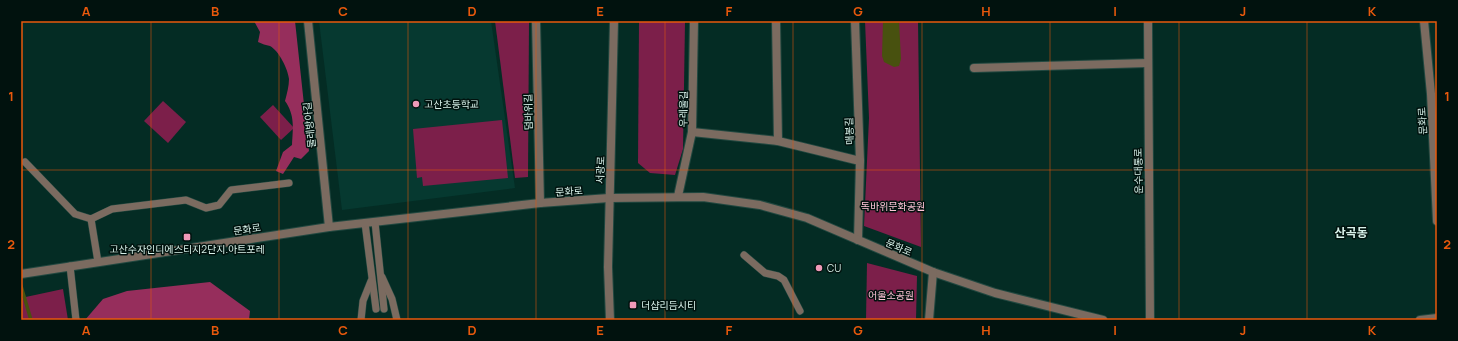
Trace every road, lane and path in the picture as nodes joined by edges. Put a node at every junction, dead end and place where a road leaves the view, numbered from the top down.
1 (308, 21) edge
2 (536, 21) edge
3 (614, 21) edge
4 (694, 21) edge
5 (776, 21) edge
6 (855, 21) edge
7 (1148, 21) edge
8 (1424, 21) edge
9 (1148, 63) junction
10 (974, 68) dead end
11 (692, 132) junction
12 (778, 141) junction
13 (860, 161) junction
14 (24, 162) dead end
15 (288, 184) dead end
16 (678, 196) junction
17 (609, 198) junction
18 (540, 203) junction
19 (91, 219) junction
20 (1437, 221) edge
21 (375, 222) junction
22 (365, 223) junction
23 (329, 227) junction
24 (858, 240) junction
25 (744, 255) dead end
26 (98, 262) junction
27 (70, 266) junction
28 (933, 272) junction
29 (21, 274) edge
30 (380, 275) junction
31 (372, 278) junction
32 (376, 309) dead end
33 (384, 309) dead end
34 (800, 311) dead end
35 (1437, 318) edge
36 (76, 320) edge
37 (361, 320) edge
38 (397, 320) edge
39 (610, 320) edge
40 (929, 320) edge
41 (1103, 320) edge
42 (1150, 320) edge
43 (1420, 320) edge

1 - 23 street, 물레방아길
2 - 18 street, 덤바위길
3 - 17 street, 서광로
4 - 11 street, 우레울길
5 - 12 street
6 - 13 street, 매봉길
7 - 9 street, 운수대통로
8 - 20 street, 문화로
9 - 10 street
9 - 42 street, 운수대통로
11 - 12 street
11 - 16 street, 우레울길
12 - 13 street
13 - 24 street, 매봉길
14 - 19 lane
15 - 19 lane
16 - 17 street, 문화로
16 - 24 street, 문화로
17 - 18 street, 문화로
17 - 39 street, 서광로
18 - 21 street, 문화로
19 - 26 lane
21 - 22 street, 문화로
21 - 30 lane
22 - 23 street, 문화로
22 - 31 lane
23 - 26 street, 문화로
24 - 28 street, 문화로
25 - 34 lane
26 - 27 street, 문화로
27 - 29 street, 문화로
27 - 36 lane
28 - 40 street
28 - 41 street, 문화로
30 - 33 lane
30 - 38 lane
31 - 32 lane
31 - 37 lane
35 - 43 street

